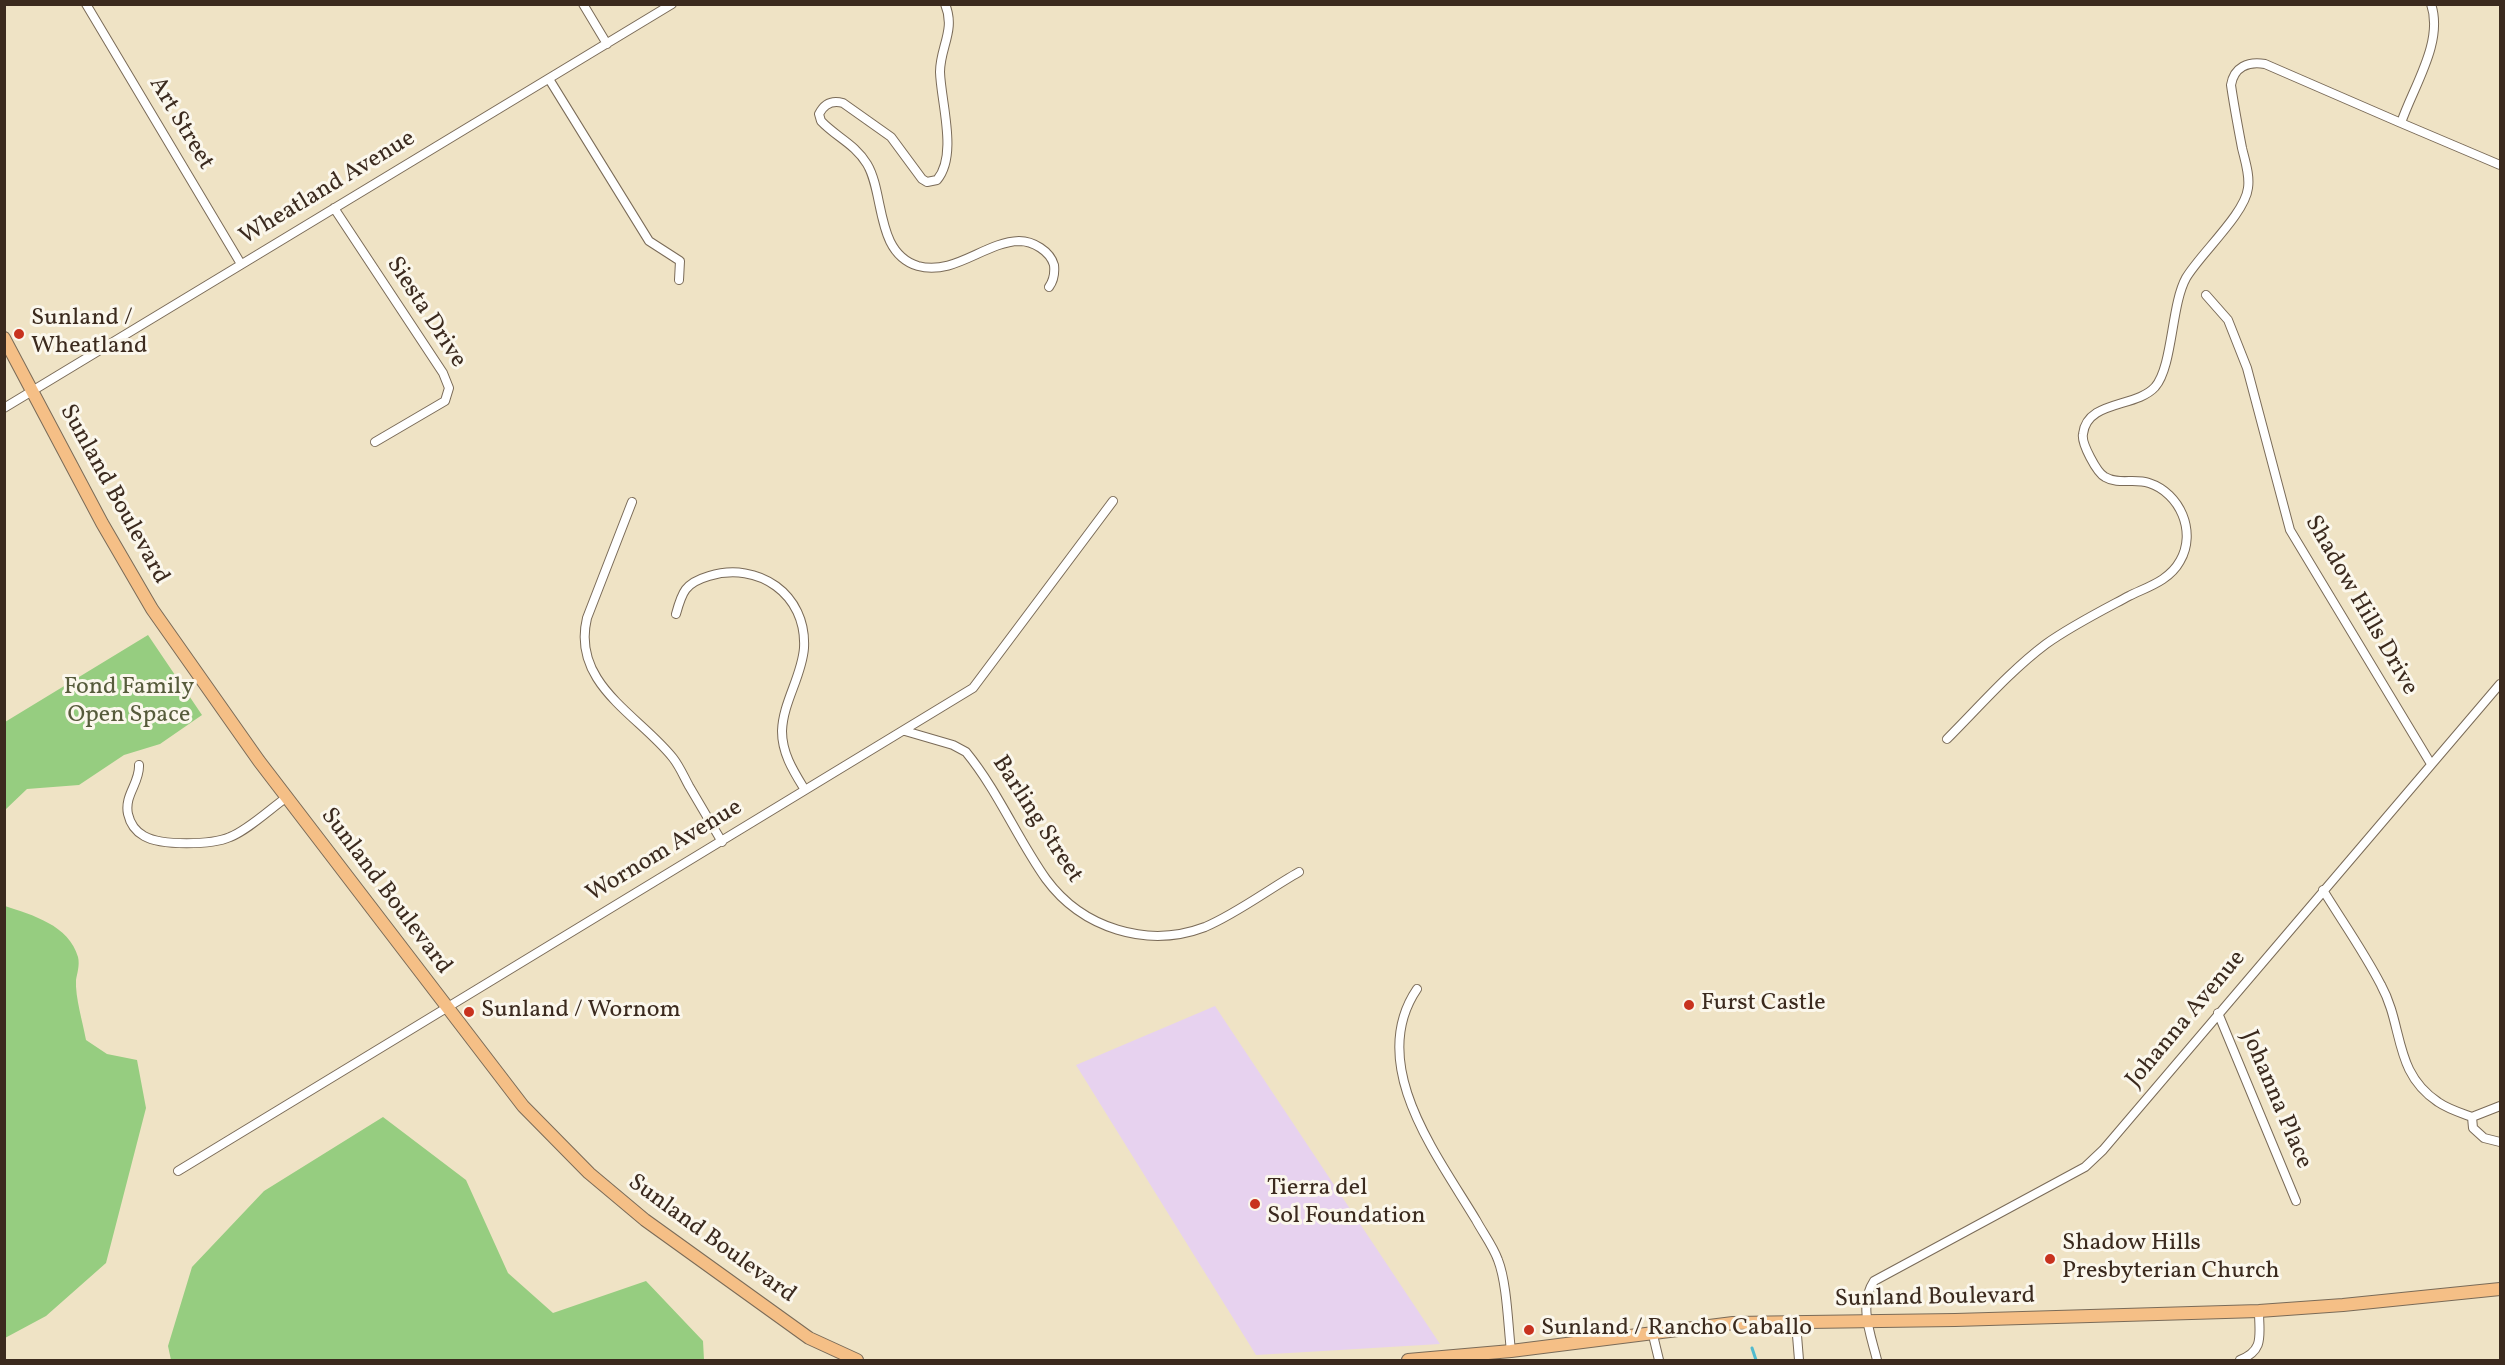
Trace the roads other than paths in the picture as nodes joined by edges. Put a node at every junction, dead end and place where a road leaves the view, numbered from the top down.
1 (86, 4) edge
2 (583, 4) edge
3 (672, 4) edge
4 (945, 4) edge
5 (2431, 4) edge
6 (607, 44) junction
7 (549, 79) junction
8 (2401, 123) junction
9 (2500, 165) edge
10 (334, 208) junction
11 (241, 264) junction
12 (679, 280) dead end
13 (1049, 287) dead end
14 (2206, 296) dead end
15 (4, 338) edge
16 (33, 391) junction
17 (4, 408) edge
18 (375, 442) dead end
19 (1113, 501) dead end
20 (632, 502) dead end
21 (676, 614) dead end
22 (2500, 684) edge
23 (905, 730) junction
24 (1947, 739) dead end
25 (2431, 764) junction
26 (139, 765) dead end
27 (805, 790) junction
28 (287, 797) junction
29 (722, 842) junction
30 (1299, 872) dead end
31 (2323, 890) junction
32 (1417, 989) dead end
33 (446, 1007) junction
34 (2218, 1013) junction
35 (2500, 1106) edge
36 (2472, 1118) junction
37 (2500, 1142) edge
38 (178, 1171) dead end
39 (2296, 1201) dead end
40 (2500, 1289) edge
41 (2259, 1311) junction
42 (1867, 1321) junction
43 (1796, 1323) junction
44 (1652, 1331) junction
45 (1511, 1351) junction
46 (857, 1360) edge
47 (1408, 1360) edge
48 (1659, 1360) edge
49 (1799, 1360) edge
50 (1877, 1360) edge
51 (2240, 1360) edge

1 - 11 street, Art Street
2 - 6 street
3 - 6 street, Wheatland Avenue
4 - 13 street
5 - 8 street
6 - 7 street, Wheatland Avenue
7 - 10 street, Wheatland Avenue
7 - 12 street
8 - 9 street
8 - 24 street
10 - 11 street, Wheatland Avenue
10 - 18 street, Siesta Drive
11 - 16 street, Wheatland Avenue
14 - 25 street, Shadow Hills Drive
15 - 16 main road, Sunland Boulevard
16 - 17 street, Wheatland Avenue
16 - 28 main road, Sunland Boulevard
19 - 23 street, Wornom Avenue
20 - 29 street
21 - 27 street
22 - 25 street, Johanna Avenue
23 - 27 street, Wornom Avenue
23 - 30 street, Barling Street
25 - 31 street, Johanna Avenue
26 - 28 street
27 - 29 street, Wornom Avenue
28 - 33 main road, Sunland Boulevard
29 - 33 street, Wornom Avenue
31 - 34 street, Johanna Avenue
31 - 36 street
32 - 45 street
33 - 38 street, Wornom Avenue
33 - 46 main road, Sunland Boulevard
34 - 39 street, Johanna Place
34 - 42 street, Johanna Avenue
35 - 36 street
36 - 37 street
40 - 41 main road, Sunland Boulevard
41 - 42 main road, Sunland Boulevard
41 - 51 street
42 - 43 main road, Sunland Boulevard
42 - 50 street, Johanna Avenue
43 - 44 main road, Sunland Boulevard
43 - 49 street
44 - 45 main road, Sunland Boulevard
44 - 48 street
45 - 47 main road, Sunland Boulevard

